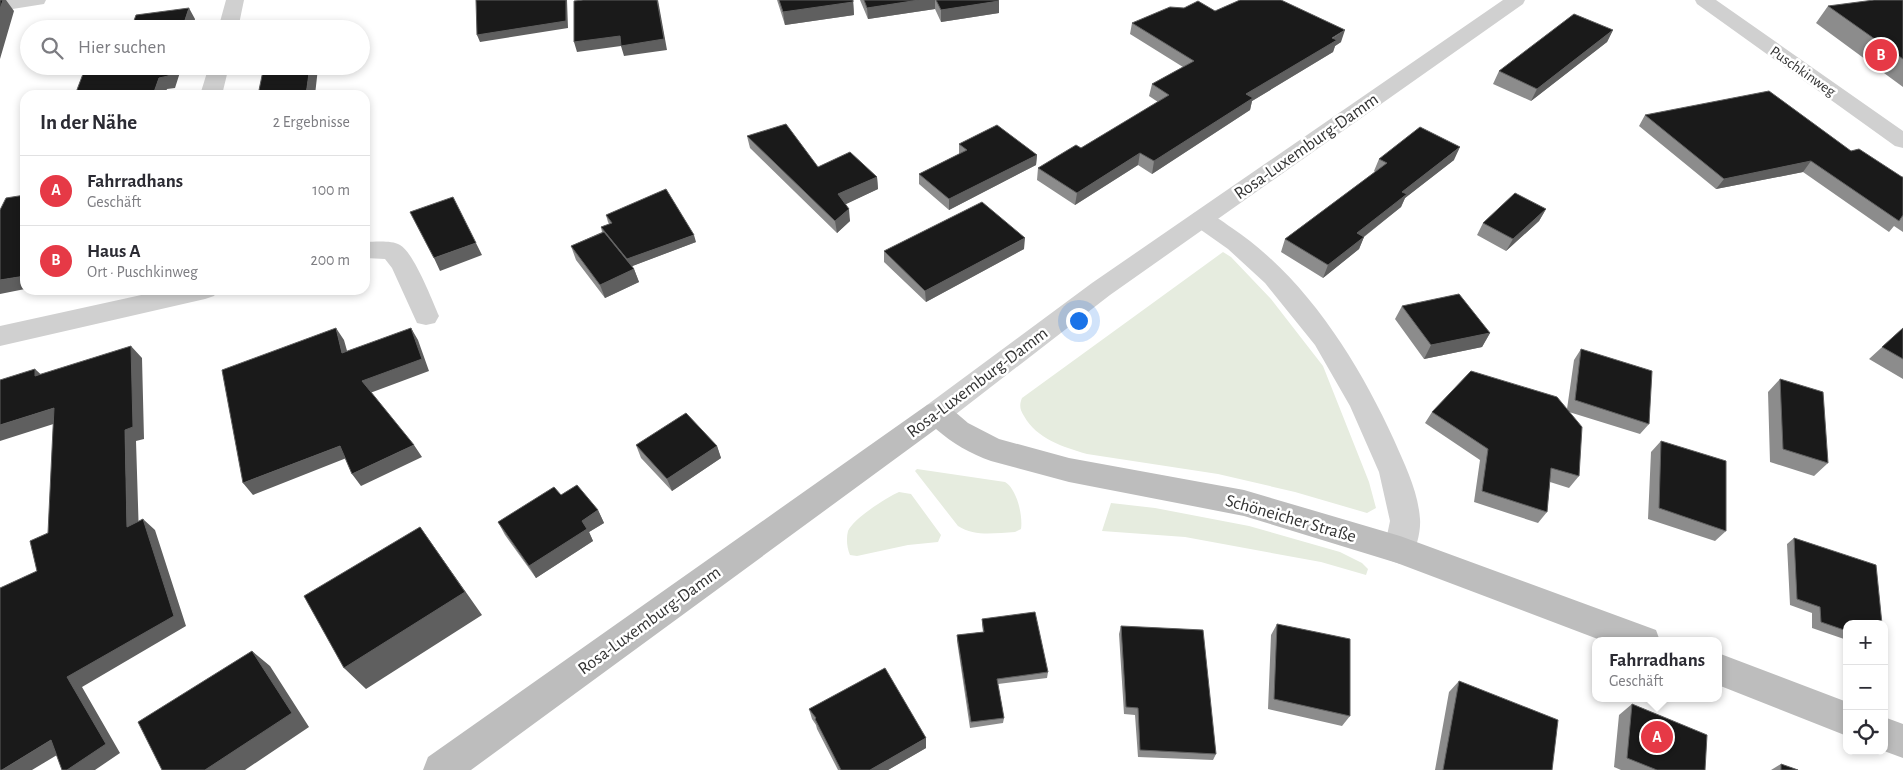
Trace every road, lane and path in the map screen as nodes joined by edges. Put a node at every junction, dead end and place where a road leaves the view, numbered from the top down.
1 (37, 0) edge
2 (235, 0) edge
3 (1516, 0) edge
4 (1704, 0) edge
5 (0, 5) edge
6 (230, 20) edge
7 (216, 75) edge
8 (213, 90) edge
9 (1903, 141) edge
10 (1202, 219) junction
11 (370, 250) edge
12 (154, 295) edge
13 (186, 295) edge
14 (426, 316) dead end
15 (0, 336) edge
16 (937, 413) junction
17 (1400, 550) junction
18 (1633, 637) edge
19 (1722, 671) edge
20 (1843, 717) edge
21 (1888, 735) edge
22 (1903, 741) edge
23 (441, 770) edge

1 - 5 street
2 - 6 street
3 - 10 street, Rosa-Luxemburg-Damm
4 - 9 street, Puschkinweg
7 - 8 street
10 - 16 street, Rosa-Luxemburg-Damm
10 - 17 street
11 - 14 street
12 - 13 street
12 - 15 street
16 - 17 main road, Schöneicher Straße
16 - 23 main road, Rosa-Luxemburg-Damm
17 - 18 main road, Schöneicher Straße
19 - 20 main road
21 - 22 main road

